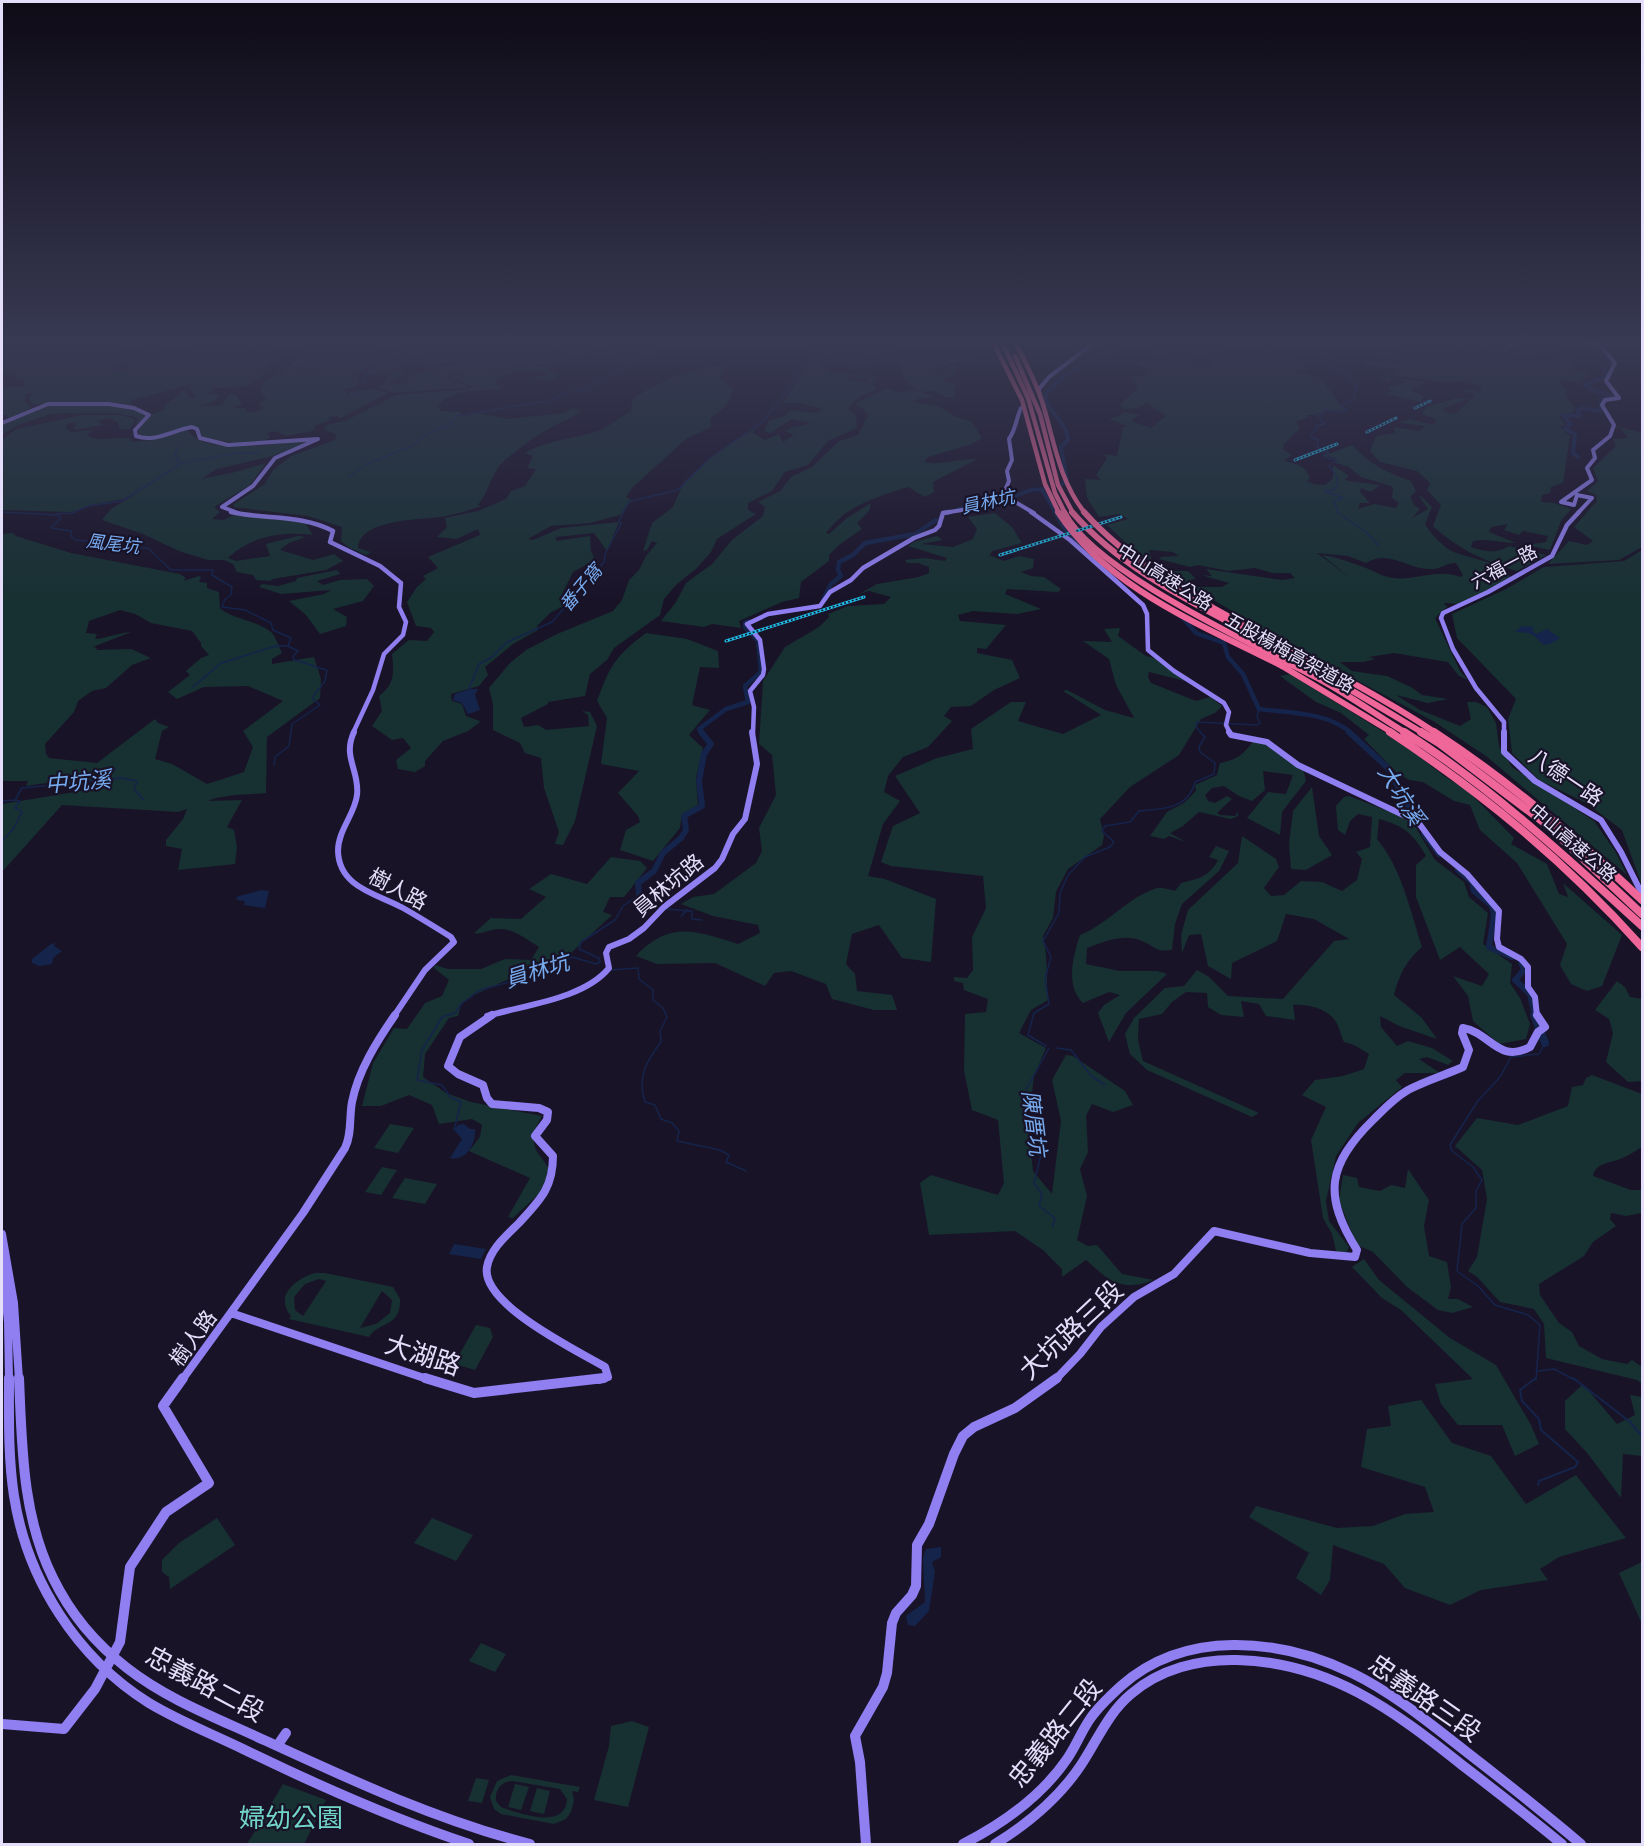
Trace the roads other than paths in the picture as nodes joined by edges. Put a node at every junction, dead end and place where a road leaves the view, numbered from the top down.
1 (137, 428) edge
2 (184, 428) edge
3 (194, 428) edge
4 (1015, 428) edge
5 (1031, 428) edge
6 (1036, 428) edge
7 (1044, 428) edge
8 (1049, 428) edge
9 (1613, 428) edge
10 (1010, 498) junction
11 (1502, 717) joint
12 (1642, 894) edge
13 (1642, 900) edge
14 (1642, 914) edge
15 (1642, 926) edge
16 (1642, 947) edge
17 (2, 1234) edge
18 (2, 1264) edge
19 (231, 1313) junction
20 (608, 1377) joint
21 (112, 1656) junction
22 (1149, 1664) joint
23 (105, 1670) junction
24 (1156, 1678) joint
25 (2, 1724) edge
26 (286, 1733) dead end
27 (1443, 1734) junction
28 (1437, 1744) junction
29 (277, 1746) junction
30 (469, 1845) edge
31 (530, 1845) edge
32 (866, 1845) edge
33 (963, 1845) edge
34 (995, 1845) edge
35 (1562, 1845) edge
36 (1581, 1845) edge

1 - 2 street, 樹人路
3 - 19 street, 樹人路
4 - 10 street
5 - 16 highway, 五股楊梅高架道路, bridge
6 - 15 highway, 中山高速公路
7 - 14 highway, 中山高速公路
8 - 13 highway, 五股楊梅高架道路, bridge
9 - 11 street, 六福一路
10 - 20 street, 員林坑路
10 - 32 street, 大坑路三段
11 - 12 street, 八德一路
17 - 21 street, 忠義路二段
18 - 23 street, 忠義路二段
19 - 20 street, 大湖路
19 - 21 street, 樹人路
21 - 23 street
21 - 29 street, 忠義路二段
22 - 27 street, 忠義路三段
22 - 33 street, 忠義路二段
23 - 25 street
23 - 30 street, 忠義路二段
24 - 28 street, 忠義路三段
24 - 34 street, 忠義路二段
26 - 29 street
27 - 28 street
27 - 36 street, 忠義路三段
28 - 35 street, 忠義路三段
29 - 31 street, 忠義路二段

